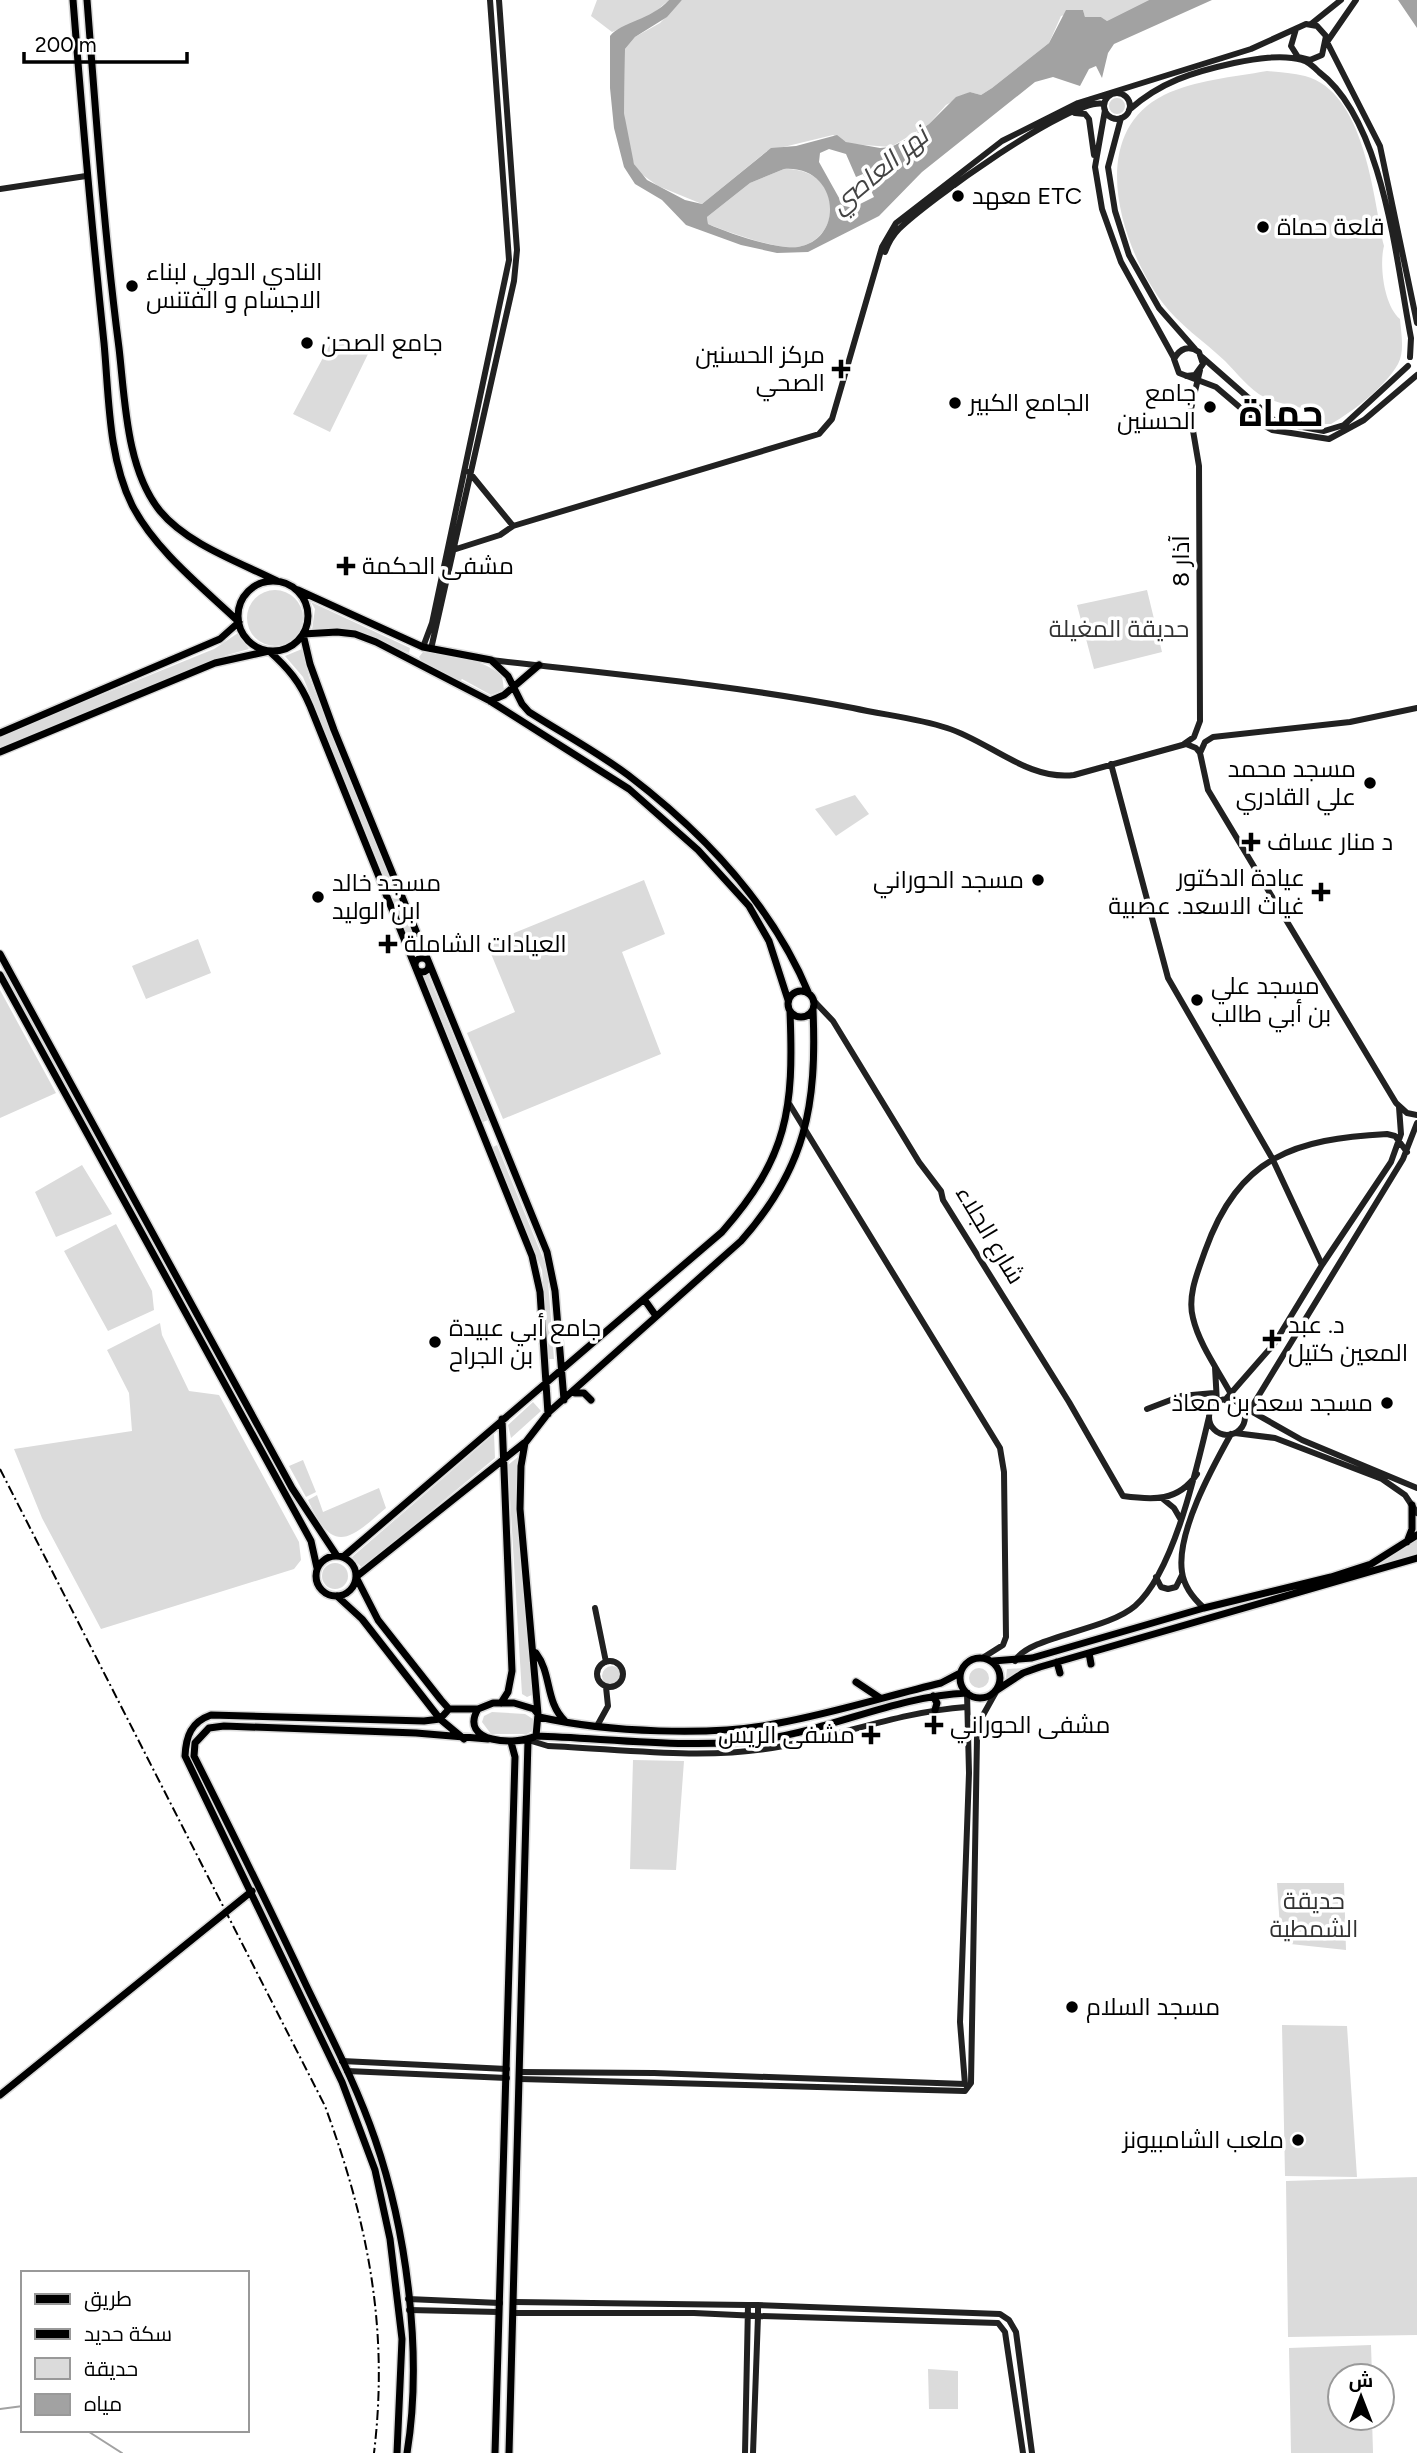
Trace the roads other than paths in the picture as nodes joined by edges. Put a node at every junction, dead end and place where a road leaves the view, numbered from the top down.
1 (73, 0) edge
2 (87, 0) edge
3 (490, 0) edge
4 (499, 0) edge
5 (1341, 0) edge
6 (1356, 0) edge
7 (1311, 24) junction
8 (1296, 29) junction
9 (1327, 42) junction
10 (1304, 60) junction
11 (1115, 93) junction
12 (1104, 107) junction
13 (1129, 110) junction
14 (1073, 113) junction
15 (1121, 118) junction
16 (1095, 167) junction
17 (86, 176) junction
18 (0, 189) edge
19 (1417, 323) edge
20 (1195, 349) junction
21 (1414, 356) edge
22 (1202, 358) junction
23 (1174, 359) junction
24 (857, 362) dead end
25 (1408, 366) junction
26 (1200, 370) junction
27 (1417, 375) edge
28 (1186, 376) junction
29 (1197, 380) junction
30 (1216, 387) junction
31 (1193, 394) junction
32 (470, 472) junction
33 (513, 526) junction
34 (453, 550) junction
35 (277, 581) junction
36 (298, 590) junction
37 (239, 622) junction
38 (303, 634) junction
39 (427, 648) junction
40 (269, 651) junction
41 (491, 660) junction
42 (539, 665) junction
43 (514, 685) junction
44 (490, 701) junction
45 (1417, 708) edge
46 (1200, 721) junction
47 (0, 733) edge
48 (1213, 737) junction
49 (1182, 745) junction
50 (0, 752) edge
51 (1200, 753) junction
52 (1111, 764) junction
53 (0, 954) edge
54 (428, 962) junction
55 (416, 967) junction
56 (0, 975) edge
57 (809, 994) junction
58 (788, 1000) junction
59 (814, 1006) junction
60 (790, 1012) junction
61 (790, 1105) junction
62 (1399, 1107) junction
63 (1417, 1115) edge
64 (1417, 1123) edge
65 (806, 1130) junction
66 (1400, 1143) junction
67 (1407, 1152) junction
68 (1272, 1158) junction
69 (1322, 1265) junction
70 (644, 1299) junction
71 (656, 1316) junction
72 (1215, 1366) junction
73 (563, 1368) junction
74 (545, 1383) junction
75 (1214, 1392) junction
76 (571, 1394) junction
77 (1231, 1394) junction
78 (564, 1400) junction
79 (1226, 1400) junction
80 (591, 1401) dead end
81 (1217, 1403) junction
82 (1240, 1405) junction
83 (1147, 1409) dead end
84 (1248, 1410) junction
85 (548, 1414) junction
86 (1209, 1416) junction
87 (1245, 1418) junction
88 (502, 1419) junction
89 (1233, 1434) junction
90 (525, 1443) junction
91 (503, 1460) junction
92 (1197, 1475) junction
93 (1417, 1488) edge
94 (1163, 1499) junction
95 (1412, 1505) junction
96 (1417, 1513) edge
97 (1181, 1520) junction
98 (1417, 1535) edge
99 (1406, 1542) junction
100 (340, 1556) junction
101 (1417, 1558) edge
102 (317, 1568) junction
103 (1182, 1574) junction
104 (356, 1577) junction
105 (1156, 1577) junction
106 (337, 1596) junction
107 (595, 1608) dead end
108 (1204, 1608) junction
109 (534, 1651) junction
110 (1088, 1653) junction
111 (984, 1657) junction
112 (993, 1661) junction
113 (1014, 1661) junction
114 (606, 1662) junction
115 (1056, 1662) junction
116 (1091, 1664) dead end
117 (960, 1673) junction
118 (1060, 1673) dead end
119 (856, 1682) dead end
120 (606, 1687) junction
121 (997, 1690) junction
122 (967, 1693) junction
123 (933, 1696) junction
124 (880, 1698) junction
125 (501, 1703) junction
126 (966, 1707) junction
127 (449, 1709) junction
128 (478, 1709) junction
129 (935, 1710) junction
130 (539, 1715) junction
131 (440, 1719) junction
132 (569, 1724) junction
133 (597, 1726) junction
134 (536, 1736) junction
135 (488, 1739) junction
136 (465, 1740) junction
137 (528, 1740) junction
138 (511, 1742) junction
139 (259, 1887) junction
140 (249, 1893) junction
141 (308, 1989) junction
142 (300, 1994) junction
143 (342, 2062) junction
144 (507, 2069) junction
145 (347, 2071) junction
146 (520, 2076) junction
147 (506, 2078) junction
148 (0, 2095) edge
149 (363, 2109) junction
150 (355, 2113) junction
151 (408, 2300) junction
152 (514, 2302) junction
153 (748, 2305) junction
154 (758, 2305) junction
155 (500, 2307) junction
156 (409, 2310) junction
157 (513, 2314) junction
158 (748, 2315) junction
159 (758, 2316) junction
160 (397, 2453) edge
161 (407, 2453) edge
162 (495, 2453) edge
163 (509, 2453) edge
164 (745, 2453) edge
165 (753, 2453) edge
166 (1023, 2453) edge
167 (1032, 2453) edge

1 - 17 main road
2 - 35 main road
3 - 39 main road
4 - 32 main road
5 - 7 main road
6 - 9 main road
7 - 8 main road
7 - 9 main road
8 - 10 main road
8 - 11 main road
9 - 10 main road
9 - 19 main road
10 - 13 main road
10 - 21 main road
11 - 12 main road
11 - 13 main road
11 - 33 main road
12 - 14 main road
12 - 15 main road
12 - 16 main road
13 - 15 main road
14 - 16 main road
14 - 24 main road
15 - 20 main road
16 - 23 main road
17 - 18 main road
17 - 37 main road
20 - 22 main road
20 - 23 main road
21 - 25 main road
22 - 25 main road
22 - 26 main road
23 - 28 main road
25 - 27 main road
26 - 28 main road
26 - 29 main road, 8 آذار
27 - 30 main road
28 - 29 main road
29 - 30 main road
29 - 31 main road, 8 آذار
30 - 31 main road
31 - 46 main road, 8 آذار
32 - 33 main road
32 - 34 main road
33 - 34 main road
34 - 39 main road
35 - 36 main road
35 - 37 main road
36 - 38 main road
36 - 39 main road
37 - 40 main road
37 - 47 main road
38 - 40 main road
38 - 44 main road
38 - 54 main road
39 - 41 main road
40 - 50 main road
40 - 55 main road
41 - 42 main road
41 - 43 main road
42 - 43 main road
42 - 52 main road
43 - 44 main road
43 - 57 main road
44 - 58 main road
45 - 48 main road
46 - 48 main road
46 - 49 main road
48 - 51 main road
49 - 51 main road
49 - 52 main road
51 - 62 main road
52 - 68 main road
53 - 100 main road
54 - 55 main road
54 - 73 main road
55 - 74 main road
56 - 102 main road
57 - 58 main road
57 - 59 main road
58 - 60 main road
59 - 60 main road
59 - 65 main road
59 - 94 main road, شارع الجلاء
60 - 61 main road
61 - 65 main road
61 - 70 main road
62 - 63 main road
62 - 66 main road
64 - 67 main road
65 - 71 main road
65 - 111 main road
66 - 67 main road
66 - 68 main road
66 - 69 main road
67 - 84 main road
68 - 69 main road
68 - 72 main road
69 - 77 main road
70 - 71 main road
70 - 73 main road
71 - 76 main road
72 - 75 main road
72 - 77 main road
73 - 74 main road
73 - 78 main road
74 - 85 main road
74 - 88 main road
75 - 81 main road
75 - 83 main road
76 - 78 main road
76 - 80 main road
77 - 79 main road
78 - 85 main road
79 - 81 main road
79 - 82 main road
81 - 86 main road
82 - 84 main road
82 - 87 main road
84 - 87 main road
84 - 93 main road
85 - 90 main road
86 - 89 main road
86 - 92 main road
87 - 89 main road
88 - 91 main road
88 - 100 main road
89 - 95 main road
89 - 103 main road
90 - 91 main road
90 - 109 main road
91 - 104 main road
91 - 125 main road
92 - 94 main road
92 - 97 main road
94 - 97 main road
95 - 96 main road
95 - 99 main road
97 - 105 main road
98 - 99 main road
99 - 108 main road
100 - 102 main road
100 - 104 main road
101 - 110 main road
102 - 106 main road
103 - 105 main road
103 - 108 main road
104 - 106 main road
104 - 127 main road
105 - 113 main road
106 - 131 main road
107 - 114 main road
108 - 113 main road
109 - 130 main road
109 - 132 main road
110 - 115 main road
110 - 116 main road
111 - 112 main road
111 - 117 main road
112 - 113 main road
112 - 121 main road
114 - 120 main road
114 - 120 main road
115 - 118 main road
115 - 121 main road
117 - 122 main road
117 - 124 main road
119 - 124 main road
120 - 133 main road
121 - 122 main road
121 - 146 main road
122 - 123 main road
122 - 126 main road
123 - 129 main road
123 - 134 main road
124 - 133 main road
125 - 128 main road
125 - 130 main road
126 - 129 main road
126 - 146 main road
127 - 128 main road
127 - 131 main road
128 - 135 main road
129 - 137 main road
130 - 132 main road
130 - 134 main road
131 - 136 main road
131 - 140 main road
132 - 133 main road
134 - 137 main road
135 - 136 main road
135 - 138 main road
136 - 139 main road
137 - 138 main road
137 - 146 main road
138 - 144 main road
139 - 140 main road
139 - 141 main road
140 - 142 main road
140 - 148 main road
141 - 142 main road
141 - 143 main road
142 - 150 main road
143 - 144 main road
143 - 145 main road
144 - 147 main road
145 - 147 main road
145 - 149 main road
146 - 152 main road
147 - 155 main road
149 - 150 main road
149 - 151 main road
150 - 160 main road
151 - 155 main road
151 - 156 main road
152 - 153 main road
152 - 157 main road
153 - 154 main road
153 - 158 main road
154 - 159 main road
154 - 167 main road
155 - 156 main road
155 - 162 main road
156 - 161 main road
157 - 158 main road
157 - 163 main road
158 - 159 main road
158 - 164 main road
159 - 165 main road
159 - 166 main road

